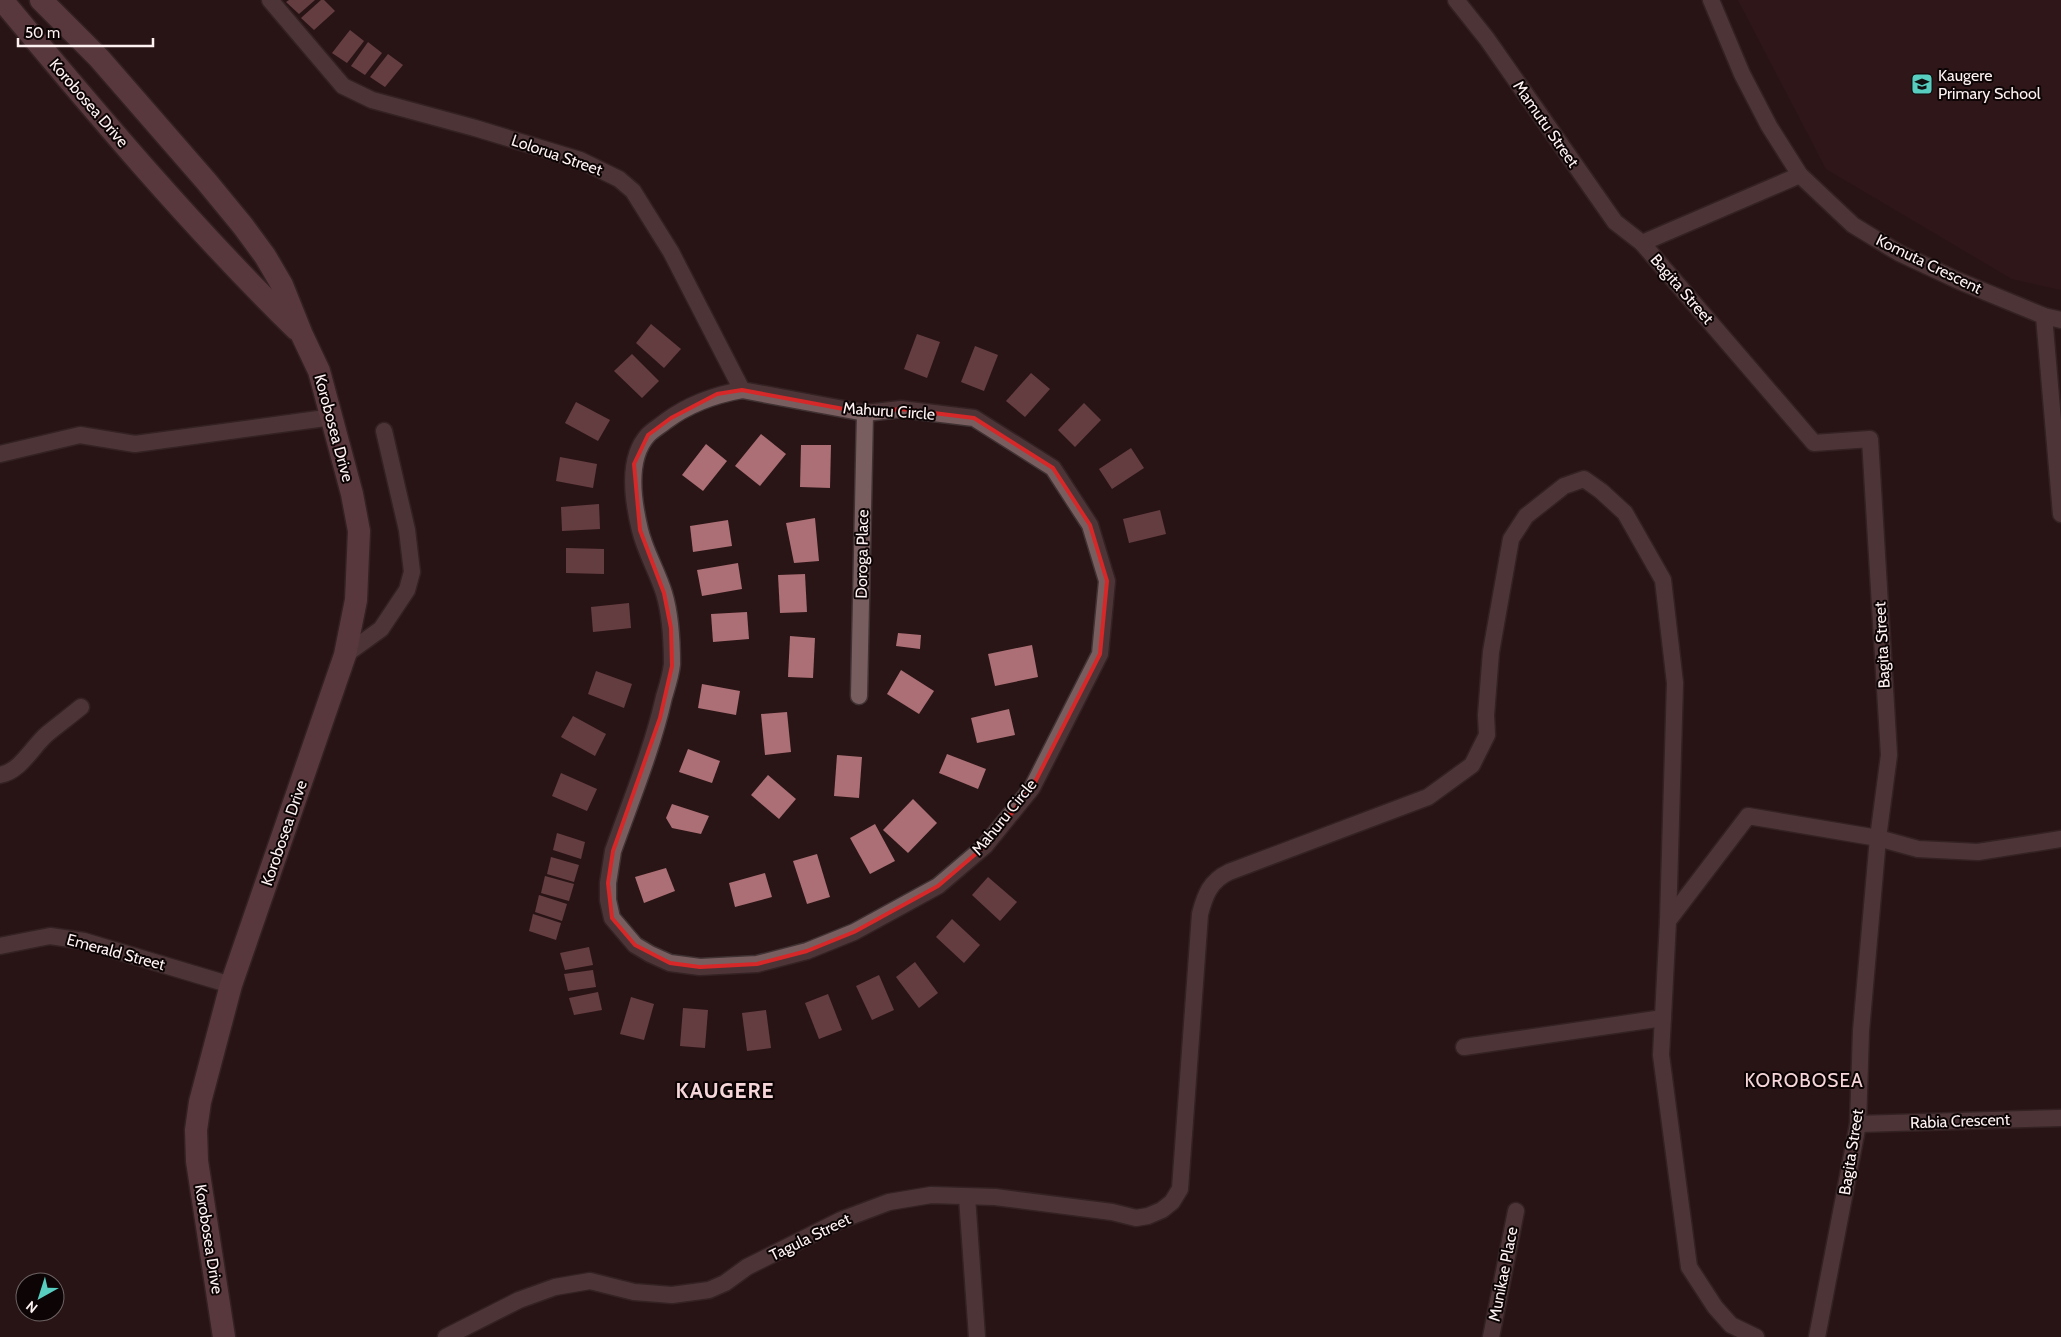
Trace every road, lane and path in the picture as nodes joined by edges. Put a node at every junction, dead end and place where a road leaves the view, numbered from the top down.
1 (2, 0) edge
2 (41, 0) edge
3 (270, 0) edge
4 (1456, 0) edge
5 (1711, 0) edge
6 (1800, 175) junction
7 (1642, 243) junction
8 (2044, 316) junction
9 (2061, 320) edge
10 (302, 335) junction
11 (742, 390) junction
12 (865, 413) junction
13 (333, 417) junction
14 (384, 431) dead end
15 (0, 454) edge
16 (2060, 496) edge
17 (2061, 514) edge
18 (345, 655) junction
19 (860, 696) dead end
20 (81, 707) dead end
21 (0, 775) edge
22 (1878, 838) junction
23 (2061, 839) edge
24 (1668, 922) junction
25 (0, 946) edge
26 (231, 985) junction
27 (1663, 1018) junction
28 (1464, 1047) dead end
29 (2061, 1118) edge
30 (1858, 1124) junction
31 (967, 1197) junction
32 (1516, 1211) dead end
33 (224, 1337) edge
34 (446, 1337) edge
35 (977, 1337) edge
36 (1491, 1337) edge
37 (1756, 1337) edge
38 (1818, 1337) edge

1 - 10 main road, Korobosea Drive
2 - 10 main road, Korobosea Drive
3 - 11 street, Lolorua Street
4 - 7 street, Mamutu Street
5 - 6 street, Komuta Crescent
6 - 7 street, Bagita Street
6 - 8 street, Komuta Crescent
7 - 22 street, Bagita Street
8 - 9 street, Komuta Crescent
8 - 16 street
10 - 13 main road, Korobosea Drive
11 - 12 street, Mahuru Circle
11 - 12 street, Mahuru Circle
12 - 19 street, Doroga Place
13 - 15 street
13 - 18 main road, Korobosea Drive
14 - 18 street
16 - 17 street
18 - 26 main road, Korobosea Drive
20 - 21 street
22 - 23 street
22 - 24 street
22 - 30 street, Bagita Street
24 - 27 street
24 - 31 street, Tagula Street
25 - 26 street, Emerald Street
26 - 33 main road, Korobosea Drive
27 - 28 street
27 - 37 street
29 - 30 street, Rabia Crescent
30 - 38 street, Bagita Street
31 - 34 street, Tagula Street
31 - 35 street
32 - 36 street, Munikae Place

